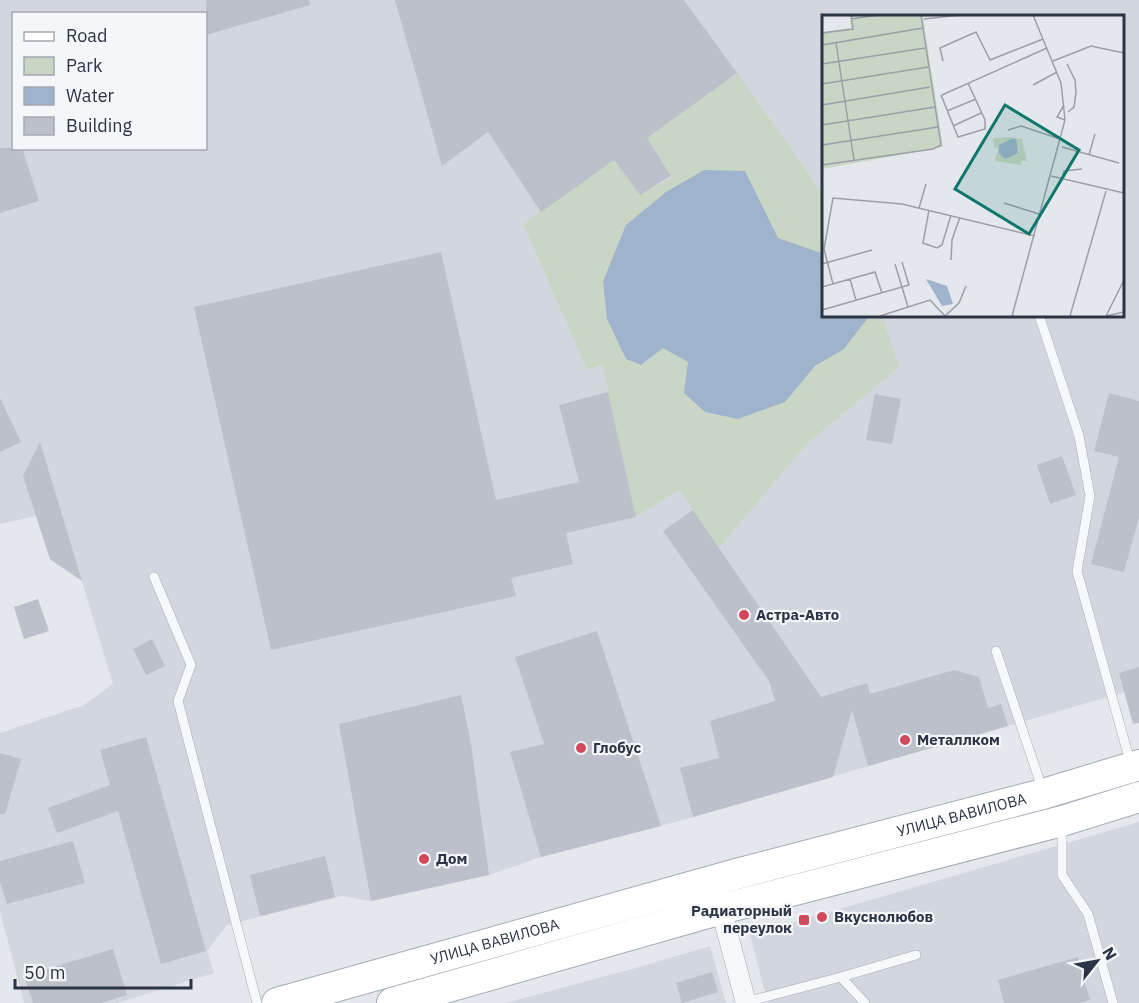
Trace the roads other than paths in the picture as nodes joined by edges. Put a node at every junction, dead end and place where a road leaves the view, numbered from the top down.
1 (1039, 316) edge
2 (154, 578) dead end
3 (996, 651) dead end
4 (1135, 766) edge
5 (1044, 794) junction
6 (1139, 796) edge
7 (1062, 821) junction
8 (713, 880) junction
9 (721, 909) junction
10 (916, 955) dead end
11 (841, 977) junction
12 (257, 1003) edge
13 (277, 1003) edge
14 (392, 1003) edge
15 (746, 1003) edge
16 (866, 1003) edge
17 (1113, 1003) edge

1 - 4 lane
2 - 12 lane
3 - 5 lane
4 - 5 main road, УЛИЦА ВАВИЛОВА
5 - 8 main road, УЛИЦА ВАВИЛОВА
6 - 7 main road, УЛИЦА ВАВИЛОВА
7 - 9 main road, УЛИЦА ВАВИЛОВА
7 - 17 lane
8 - 9 street
8 - 13 main road, УЛИЦА ВАВИЛОВА
9 - 14 main road, УЛИЦА ВАВИЛОВА
9 - 15 street
10 - 11 lane
11 - 15 lane
11 - 16 lane

